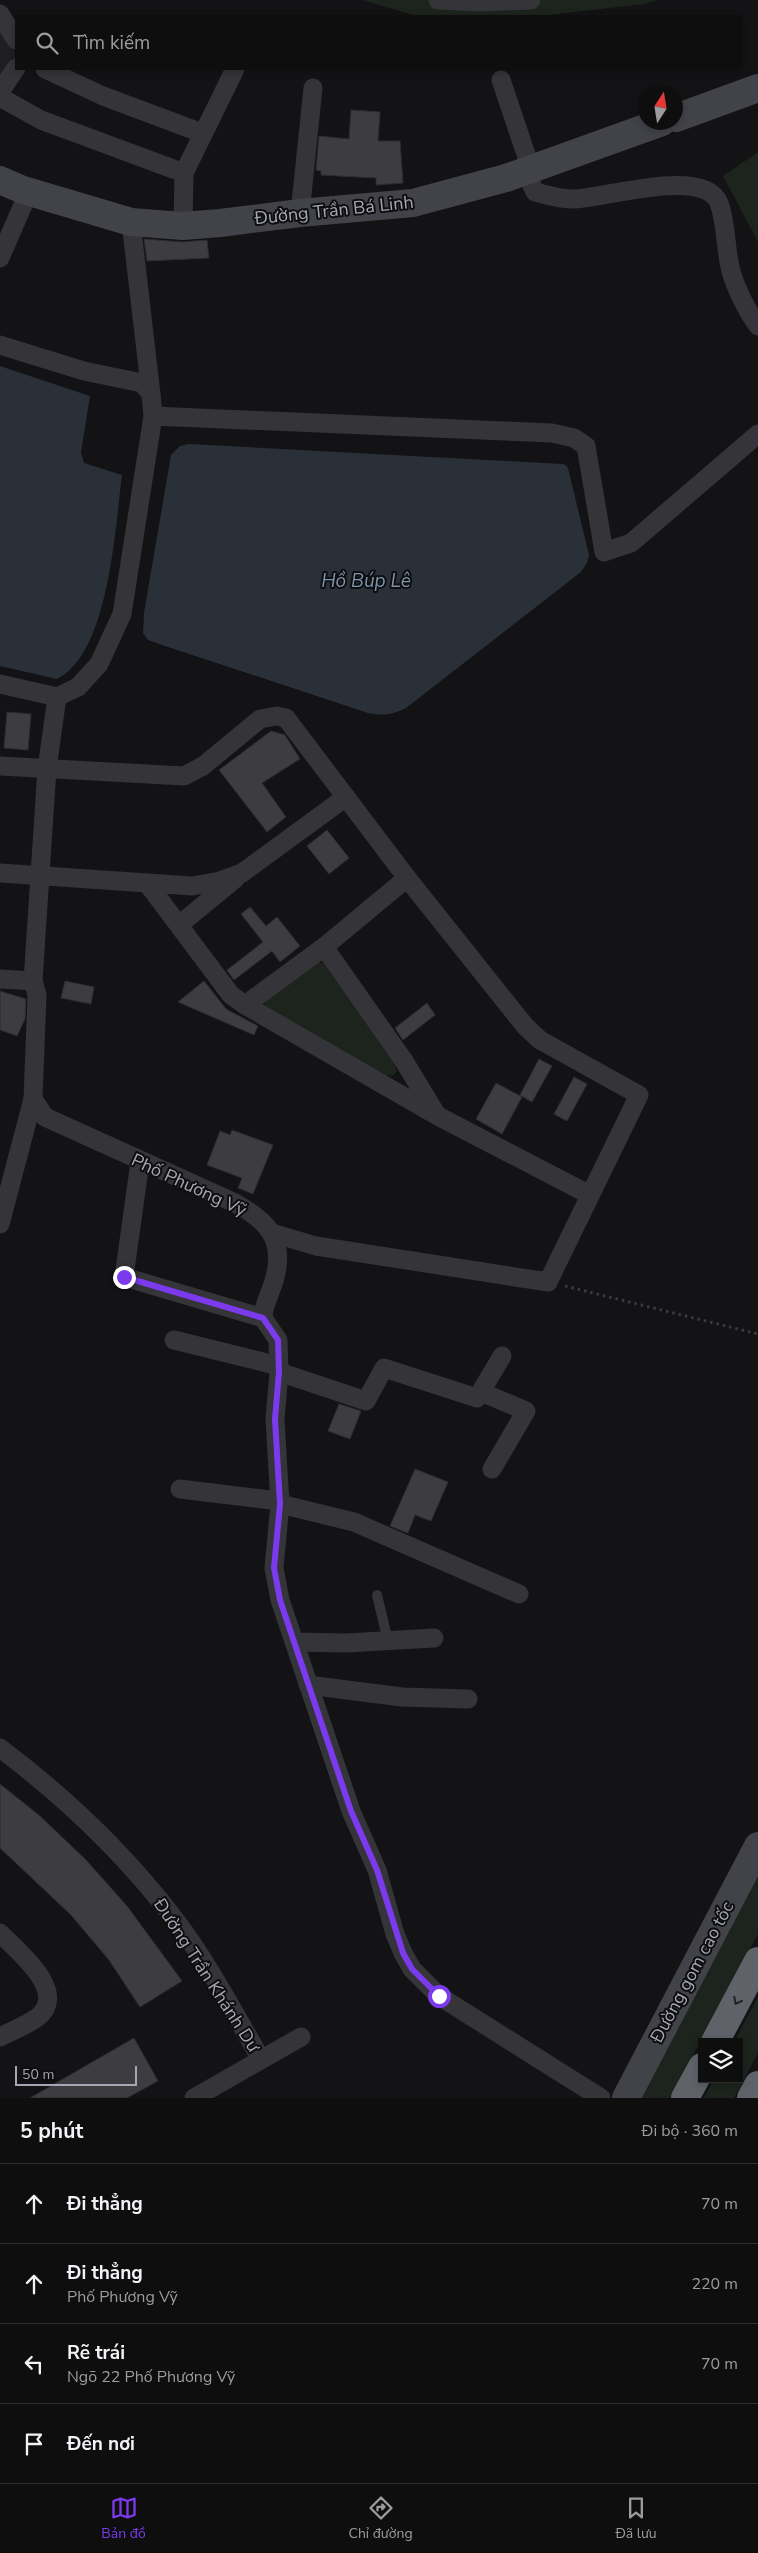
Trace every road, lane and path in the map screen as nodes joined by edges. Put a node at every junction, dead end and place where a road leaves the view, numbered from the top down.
1 (438, 0) edge
2 (531, 0) edge
3 (0, 14) edge
4 (15, 38) edge
5 (15, 70) edge
6 (47, 70) edge
7 (234, 70) edge
8 (501, 80) dead end
9 (313, 88) dead end
10 (758, 88) edge
11 (0, 92) edge
12 (0, 97) edge
13 (683, 115) edge
14 (640, 130) edge
15 (202, 134) junction
16 (528, 170) junction
17 (184, 173) junction
18 (0, 180) edge
19 (29, 191) junction
20 (300, 213) junction
21 (131, 222) junction
22 (183, 226) junction
23 (0, 258) edge
24 (758, 326) edge
25 (0, 345) edge
26 (151, 394) junction
27 (153, 416) junction
28 (758, 434) edge
29 (0, 684) edge
30 (57, 697) junction
31 (0, 766) edge
32 (47, 769) junction
33 (346, 797) junction
34 (0, 873) edge
35 (242, 873) junction
36 (41, 875) junction
37 (407, 878) junction
38 (148, 883) junction
39 (179, 925) junction
40 (324, 947) junction
41 (0, 979) edge
42 (33, 981) junction
43 (245, 1005) junction
44 (33, 1099) junction
45 (436, 1115) junction
46 (140, 1162) junction
47 (590, 1195) junction
48 (0, 1224) edge
49 (272, 1232) junction
50 (548, 1282) junction
51 (263, 1318) junction
52 (758, 1334) edge
53 (174, 1340) dead end
54 (502, 1356) dead end
55 (279, 1369) junction
56 (481, 1392) junction
57 (492, 1469) dead end
58 (180, 1489) dead end
59 (280, 1502) junction
60 (519, 1594) dead end
61 (377, 1595) dead end
62 (434, 1638) dead end
63 (388, 1641) junction
64 (294, 1642) junction
65 (308, 1685) junction
66 (468, 1699) dead end
67 (0, 1748) edge
68 (758, 1846) edge
69 (0, 1933) edge
70 (758, 1961) edge
71 (0, 2036) edge
72 (301, 2037) dead end
73 (717, 2038) edge
74 (261, 2059) junction
75 (698, 2074) edge
76 (758, 2085) edge
77 (194, 2098) edge
78 (600, 2098) edge
79 (626, 2098) edge
80 (685, 2098) edge
81 (751, 2098) edge

1 - 2 street
3 - 4 street
5 - 11 street
6 - 15 street
7 - 15 street
8 - 16 street
9 - 20 street
10 - 13 street
12 - 17 street
14 - 16 street, Đường Trần Bá Linh
15 - 17 street
16 - 20 street, Đường Trần Bá Linh
16 - 24 street
17 - 22 street
18 - 19 street, Đường Trần Bá Linh
19 - 21 street, Đường Trần Bá Linh
19 - 23 street
20 - 22 street, Đường Trần Bá Linh
21 - 22 street, Đường Trần Bá Linh
21 - 26 street
25 - 26 street
26 - 27 street
27 - 28 street
27 - 30 street
29 - 30 street
30 - 32 street
31 - 32 street
32 - 33 street
32 - 36 street
33 - 35 street
33 - 37 street
34 - 36 street
35 - 38 street
35 - 39 street
36 - 38 street
36 - 42 street
37 - 40 street
37 - 47 street
38 - 39 street
39 - 43 street
40 - 43 street
40 - 45 street
41 - 42 street
42 - 44 street
43 - 45 street
44 - 46 street, Phố Phương Vỹ
44 - 48 street
45 - 47 street
46 - 49 street, Phố Phương Vỹ
46 - 51 street
47 - 50 street
49 - 50 street
49 - 51 street
50 - 52 path
51 - 55 street
53 - 55 street
54 - 56 street
55 - 56 street
55 - 59 street
56 - 57 street
58 - 59 street
59 - 60 street
59 - 64 street
61 - 63 lane
62 - 63 street
63 - 64 street
64 - 65 street
65 - 66 street
65 - 78 street
67 - 74 street, Đường Trần Khánh Dư
68 - 79 street, Đường gom cao tốc
69 - 71 street
70 -> 73 highway
72 - 74 street
74 - 77 street
75 - 80 highway
76 - 81 highway

